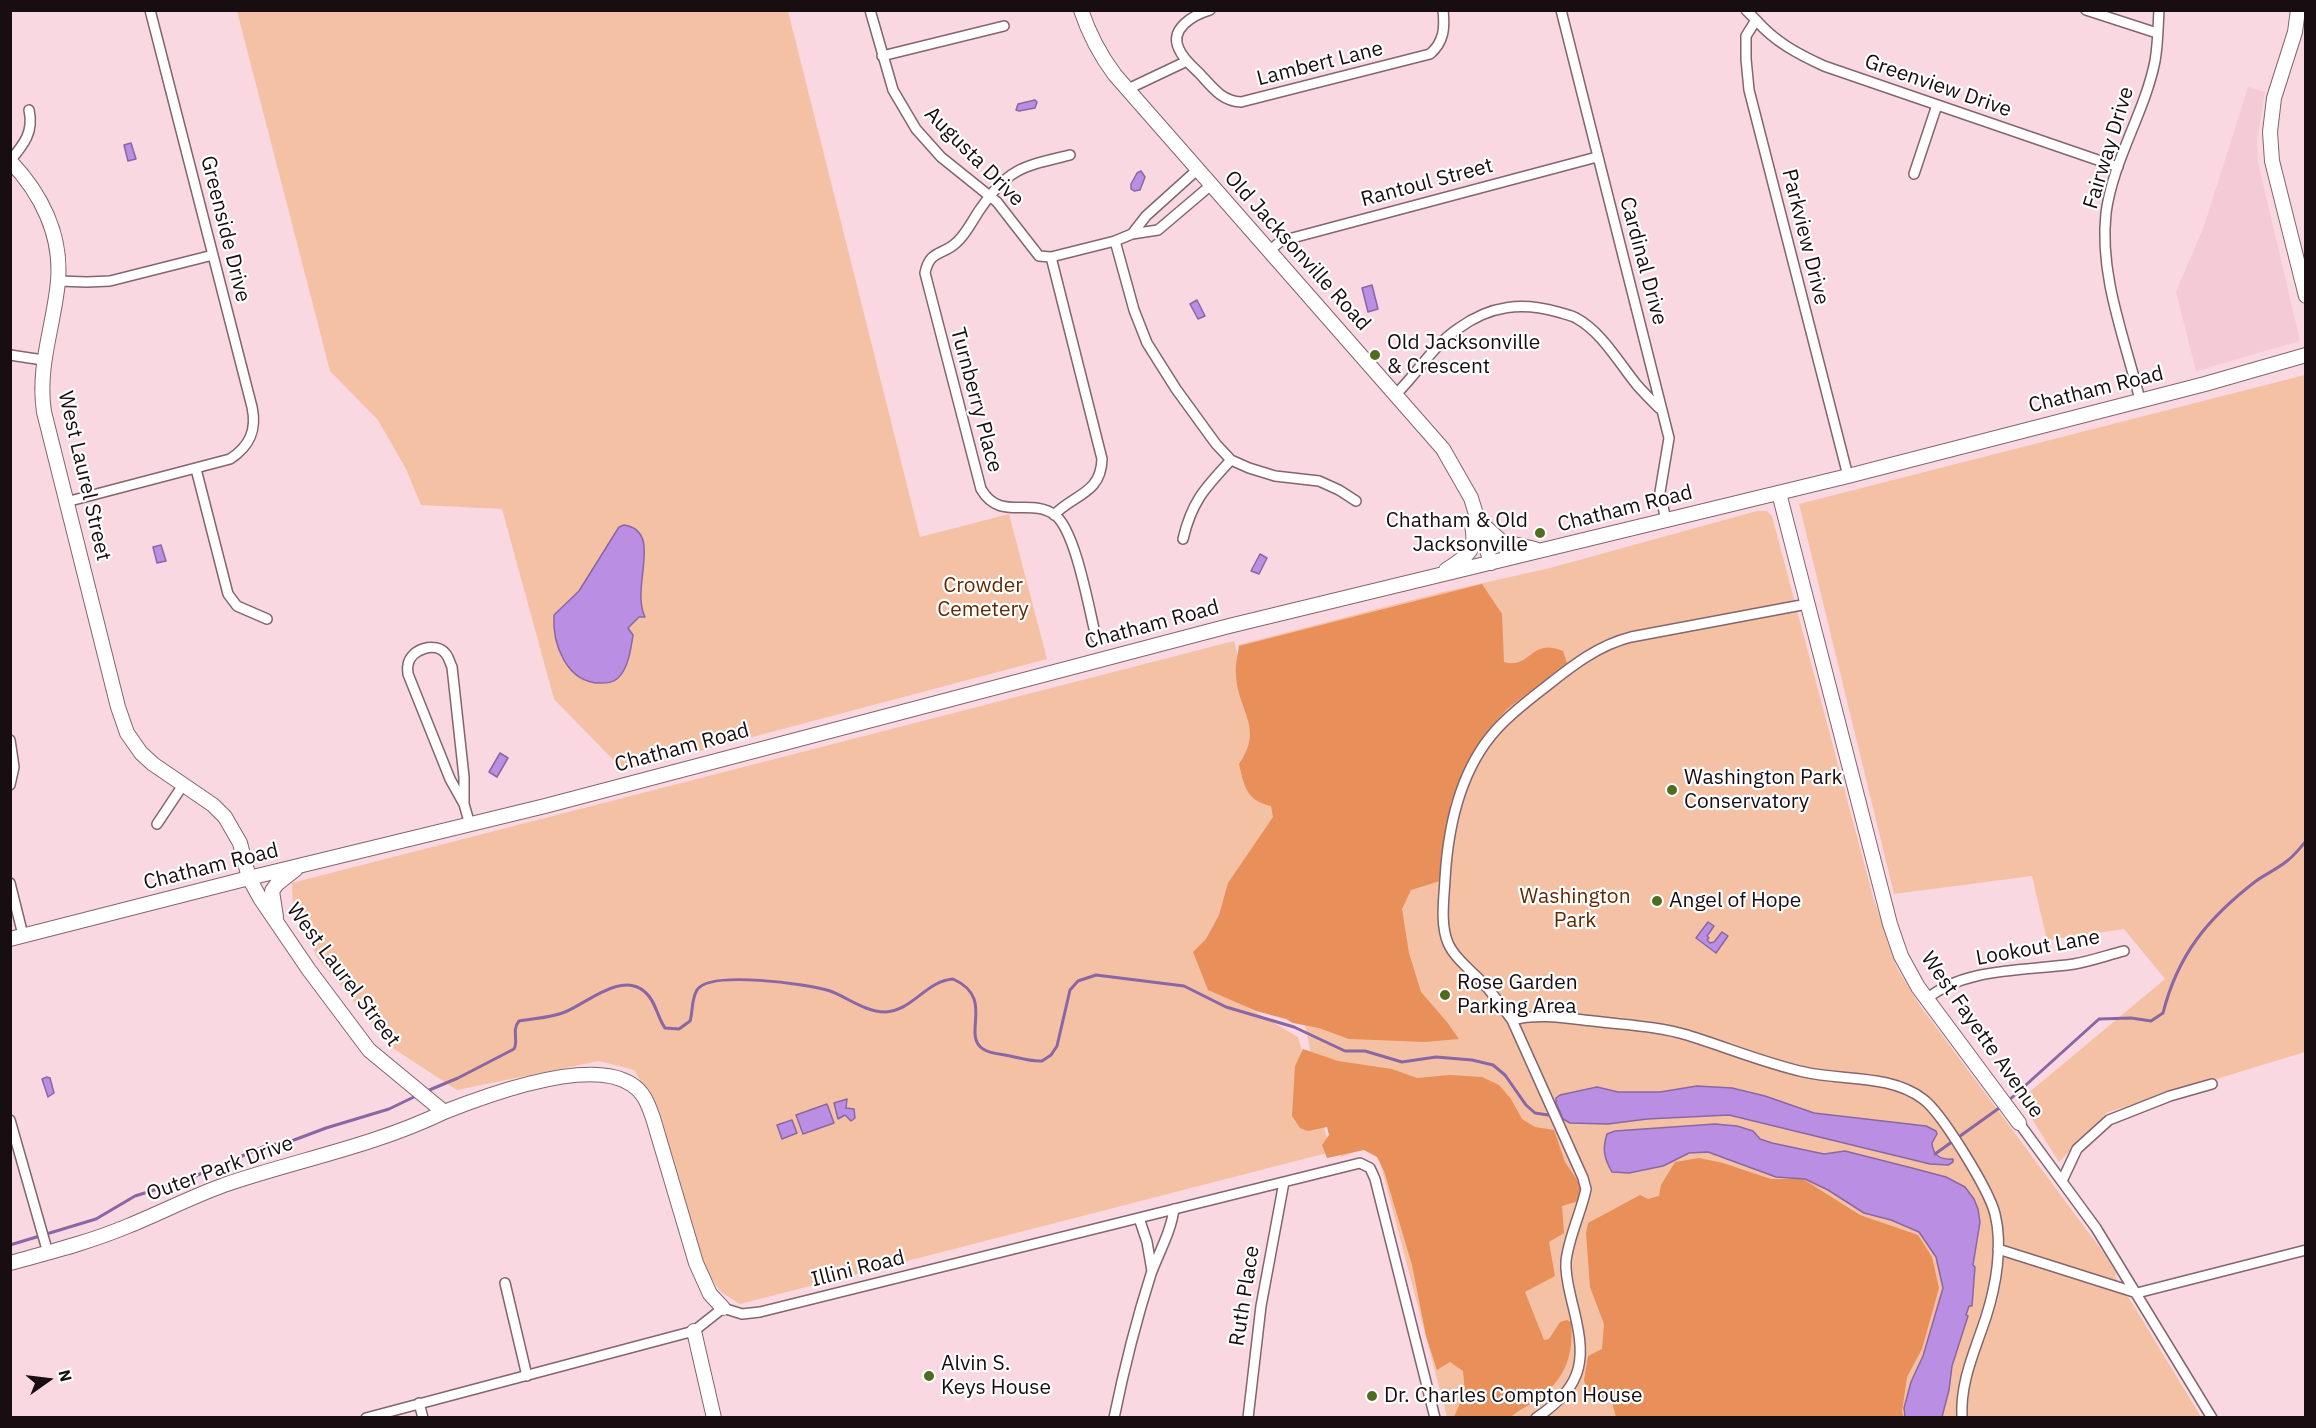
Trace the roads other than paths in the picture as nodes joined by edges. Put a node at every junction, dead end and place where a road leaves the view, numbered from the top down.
1 (150, 10) edge
2 (870, 10) edge
3 (1081, 10) edge
4 (1210, 10) edge
5 (1443, 10) edge
6 (1561, 10) edge
7 (1746, 10) edge
8 (2086, 10) edge
9 (2159, 10) edge
10 (2298, 10) edge
11 (1756, 20) junction
12 (1004, 26) dead end
13 (2157, 33) junction
14 (882, 56) junction
15 (1187, 62) junction
16 (1128, 89) junction
17 (1937, 105) junction
18 (29, 110) dead end
19 (1070, 155) dead end
20 (1597, 157) junction
21 (10, 161) edge
22 (2118, 167) junction
23 (1197, 170) junction
24 (1914, 174) dead end
25 (1211, 185) junction
26 (990, 196) junction
27 (1132, 234) junction
28 (1115, 241) junction
29 (1269, 251) junction
30 (213, 255) junction
31 (1051, 257) junction
32 (58, 281) junction
33 (2306, 297) edge
34 (10, 355) edge
35 (2306, 355) edge
36 (43, 360) junction
37 (1396, 394) junction
38 (2140, 400) junction
39 (1661, 410) junction
40 (1231, 460) junction
41 (1456, 468) junction
42 (196, 469) junction
43 (1848, 476) junction
44 (1779, 493) junction
45 (1356, 501) dead end
46 (66, 502) junction
47 (1054, 515) junction
48 (1479, 521) junction
49 (1666, 521) junction
50 (1183, 539) dead end
51 (1543, 551) junction
52 (1491, 563) junction
53 (1437, 576) junction
54 (1807, 603) junction
55 (267, 619) dead end
56 (1096, 637) dead end
57 (10, 740) edge
58 (10, 785) edge
59 (183, 785) junction
60 (464, 804) junction
61 (157, 824) dead end
62 (470, 825) junction
63 (299, 866) junction
64 (249, 878) junction
65 (10, 883) edge
66 (278, 925) junction
67 (17, 937) edge
68 (2124, 951) dead end
69 (1927, 999) junction
70 (1512, 1020) junction
71 (2212, 1084) dead end
72 (444, 1112) junction
73 (10, 1120) edge
74 (2019, 1123) joint
75 (2062, 1181) junction
76 (1284, 1182) junction
77 (1174, 1209) junction
78 (1139, 1218) junction
79 (47, 1247) junction
80 (1998, 1249) junction
81 (2306, 1250) edge
82 (10, 1263) edge
83 (1152, 1272) junction
84 (505, 1282) dead end
85 (2137, 1293) junction
86 (723, 1308) junction
87 (694, 1330) junction
88 (527, 1376) junction
89 (419, 1403) junction
90 (366, 1418) edge
91 (423, 1418) edge
92 (714, 1418) edge
93 (1114, 1418) edge
94 (1248, 1418) edge
95 (1435, 1418) edge
96 (1536, 1418) edge
97 (1962, 1418) edge
98 (2212, 1418) edge

1 - 30 street, Greenside Drive
2 - 14 street, Augusta Drive
3 - 16 street, Old Jacksonville Road
4 - 15 street, Lambert Lane
5 - 15 street, Lambert Lane
6 - 20 street, Cardinal Drive
7 - 11 street
8 - 13 street
9 - 13 street, Fairway Drive
10 - 33 street
11 - 17 street, Greenview Drive
11 - 43 street, Parkview Drive
12 - 14 street
13 - 22 street, Fairway Drive
14 - 26 street, Augusta Drive
15 - 16 street
16 - 23 street, Old Jacksonville Road
17 - 22 street, Greenview Drive
17 - 24 street
18 - 21 street
19 - 26 street, Turnberry Place
20 - 29 street, Rantoul Street
20 - 39 street, Cardinal Drive
21 - 32 street, West Laurel Street
22 - 38 street, Fairway Drive
23 - 25 street, Old Jacksonville Road
23 - 27 street
25 - 27 street
25 - 29 street, Old Jacksonville Road
26 - 31 street, Augusta Drive
26 - 47 street, Turnberry Place
27 - 28 street
28 - 31 street
28 - 40 street
29 - 37 street, Old Jacksonville Road
30 - 32 street
30 - 42 street, Greenside Drive
31 - 47 street
32 - 36 street, West Laurel Street
34 - 36 street
35 - 38 street, Chatham Road
36 - 46 street, West Laurel Street
37 - 39 street
37 - 41 street, Old Jacksonville Road
38 - 43 street, Chatham Road
39 - 49 street, Cardinal Drive
40 - 45 street
40 - 50 street
41 - 48 street, Old Jacksonville Road
41 - 53 street
42 - 46 street
42 - 55 street
43 - 44 street, Chatham Road
44 - 49 street, Chatham Road
44 - 54 street, West Fayette Avenue
46 - 59 street, West Laurel Street
47 - 56 street
48 - 51 street
48 - 52 street, Old Jacksonville Road
49 - 51 street, Chatham Road
51 - 52 street, Chatham Road
52 - 53 street, Chatham Road
53 - 62 street, Chatham Road
54 - 69 street, West Fayette Avenue
54 - 70 street
57 - 58 street
59 - 61 street
59 - 64 street, West Laurel Street
60 - 60 street
60 - 62 street
62 - 63 street, Chatham Road
63 - 64 street, Chatham Road
63 - 66 street
64 - 66 street, West Laurel Street
64 - 67 street, Chatham Road
65 - 67 street
66 - 72 street, West Laurel Street
68 - 69 street, Lookout Lane
69 - 74 street, West Fayette Avenue
70 - 80 street
70 - 96 street
71 - 75 street
72 - 79 street, Outer Park Drive
72 - 86 street
73 - 79 street
74 - 75 street, West Fayette Avenue
75 - 85 street, West Fayette Avenue
76 - 77 street, Illini Road
76 - 94 street, Ruth Place
76 - 95 street, Illini Road
77 - 78 street, Illini Road
77 - 83 street
78 - 83 street
78 - 86 street, Illini Road
79 - 82 street, Outer Park Drive
80 - 85 street
80 - 97 street
81 - 85 street
83 - 93 street
84 - 88 street
85 - 98 street, West Fayette Avenue
86 - 87 street
87 - 88 street
87 - 92 street
88 - 89 street
89 - 90 street
89 - 91 street

